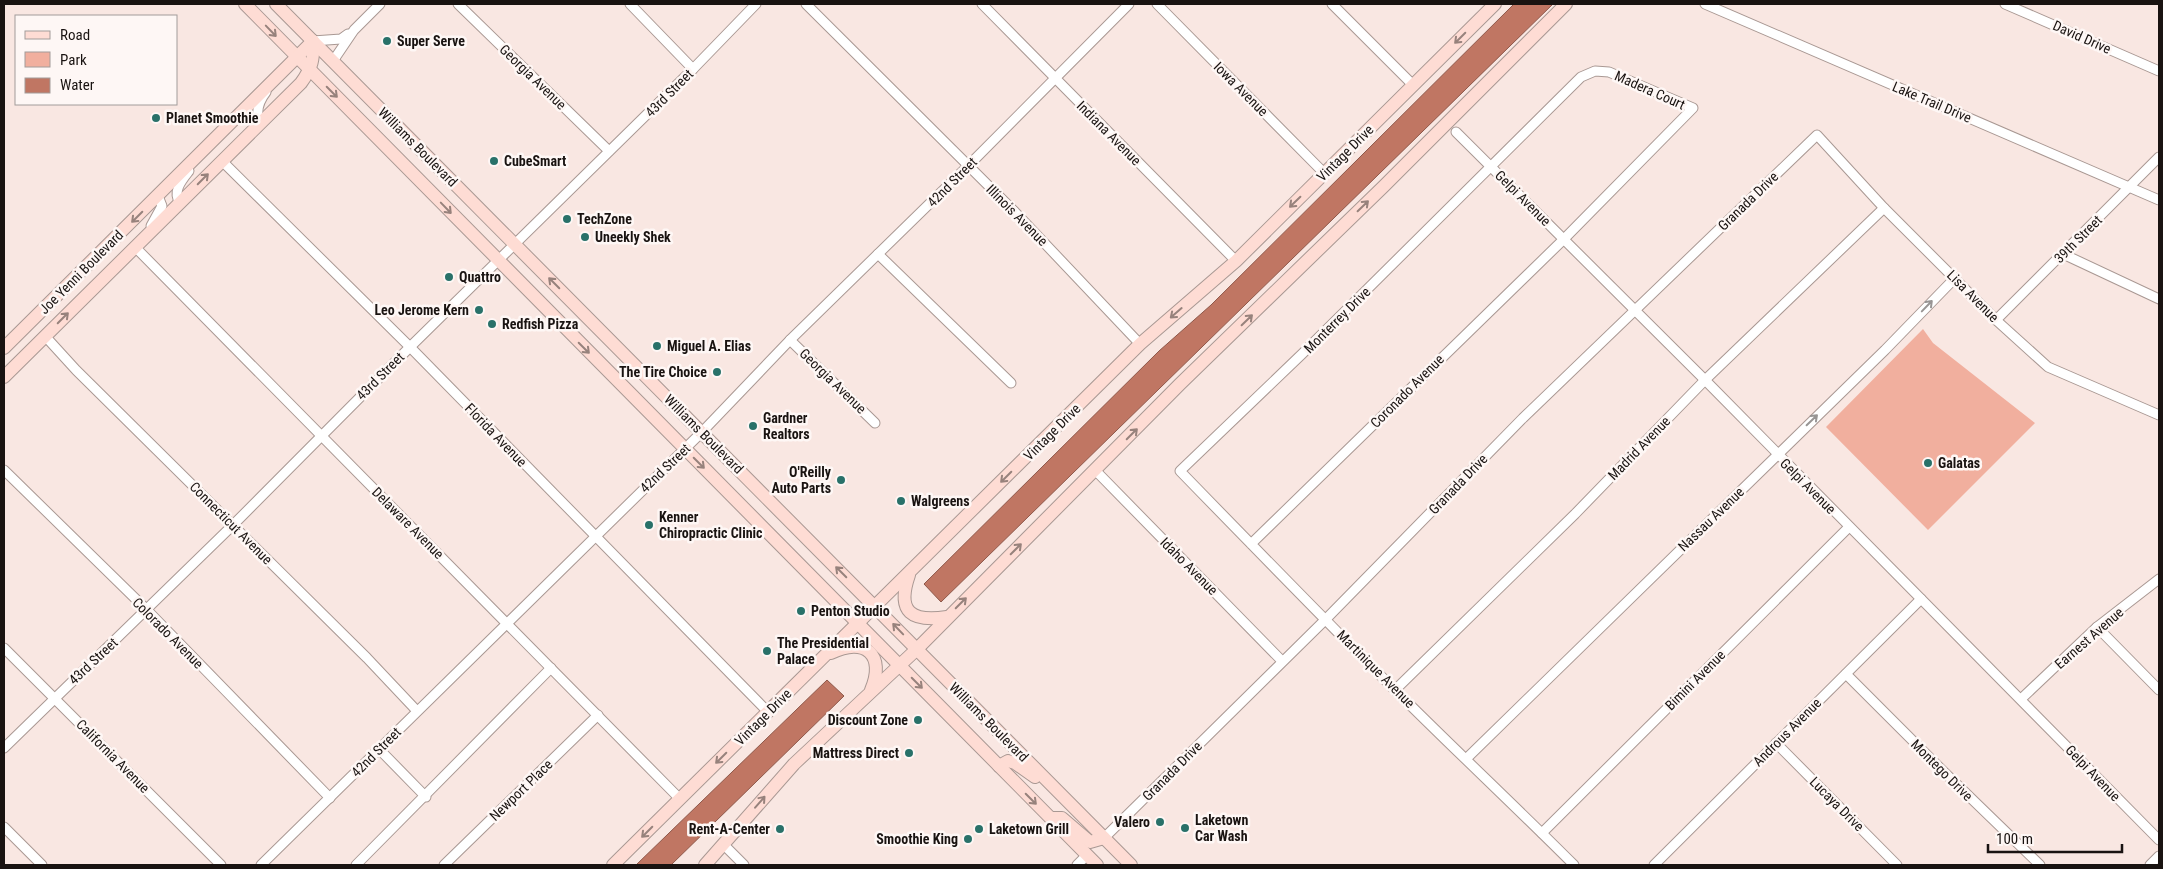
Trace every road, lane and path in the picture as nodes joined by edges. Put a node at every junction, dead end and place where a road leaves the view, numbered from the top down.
1 (245, 4) edge
2 (276, 4) edge
3 (380, 4) edge
4 (458, 4) edge
5 (630, 4) edge
6 (756, 4) edge
7 (806, 4) edge
8 (982, 4) edge
9 (1129, 4) edge
10 (1157, 4) edge
11 (1332, 4) edge
12 (1494, 4) edge
13 (1566, 4) edge
14 (1705, 4) edge
15 (2005, 4) edge
16 (354, 30) junction
17 (313, 40) junction
18 (297, 57) junction
19 (314, 58) junction
20 (332, 61) junction
21 (693, 69) junction
22 (311, 70) junction
23 (2159, 71) edge
24 (1055, 78) junction
25 (271, 83) junction
26 (1413, 86) junction
27 (260, 123) junction
28 (1456, 132) dead end
29 (1816, 135) joint
30 (203, 150) junction
31 (609, 151) junction
32 (2159, 158) edge
33 (222, 161) junction
34 (1490, 165) junction
35 (968, 167) junction
36 (1325, 174) junction
37 (2130, 187) junction
38 (158, 196) junction
39 (2159, 200) edge
40 (180, 202) junction
41 (1884, 208) junction
42 (1564, 239) junction
43 (516, 244) junction
44 (137, 245) junction
45 (878, 254) junction
46 (2063, 254) junction
47 (498, 261) junction
48 (1236, 261) junction
49 (1955, 278) junction
50 (2159, 299) edge
51 (1635, 310) junction
52 (1996, 320) junction
53 (26, 327) junction
54 (45, 336) junction
55 (790, 340) junction
56 (1140, 344) junction
57 (410, 347) junction
58 (4, 348) edge
59 (4, 357) edge
60 (4, 377) edge
61 (1705, 380) junction
62 (1011, 383) dead end
63 (2159, 414) edge
64 (875, 423) dead end
65 (702, 432) junction
66 (321, 436) junction
67 (685, 449) junction
68 (1777, 454) junction
69 (4, 470) edge
70 (1095, 470) junction
71 (1180, 471) joint
72 (233, 525) junction
73 (1849, 527) junction
74 (596, 536) junction
75 (1251, 544) junction
76 (910, 573) junction
77 (2159, 579) edge
78 (1922, 600) junction
79 (875, 607) junction
80 (147, 610) junction
81 (947, 618) junction
82 (1326, 619) junction
83 (507, 623) junction
84 (859, 623) junction
85 (2097, 627) junction
86 (4, 648) edge
87 (917, 649) junction
88 (824, 656) junction
89 (1282, 661) junction
90 (900, 666) junction
91 (551, 668) junction
92 (1846, 674) junction
93 (1395, 690) junction
94 (2159, 690) edge
95 (870, 692) junction
96 (54, 698) junction
97 (2021, 699) junction
98 (417, 711) junction
99 (768, 712) junction
100 (598, 715) junction
101 (1776, 743) junction
102 (4, 748) edge
103 (379, 749) junction
104 (1467, 758) junction
105 (999, 766) junction
106 (426, 796) junction
107 (330, 798) junction
108 (680, 799) junction
109 (1065, 799) junction
110 (1051, 818) junction
111 (4, 827) edge
112 (1542, 833) junction
113 (1104, 838) junction
114 (2159, 840) edge
115 (724, 845) junction
116 (1087, 855) junction
117 (2159, 856) edge
118 (42, 865) edge
119 (221, 865) edge
120 (262, 865) edge
121 (356, 865) edge
122 (444, 865) edge
123 (613, 865) edge
124 (705, 865) edge
125 (744, 865) edge
126 (1077, 865) edge
127 (1097, 865) edge
128 (1120, 865) edge
129 (1131, 865) edge
130 (1574, 865) edge
131 (1654, 865) edge
132 (1897, 865) edge
133 (2040, 865) edge
134 (2150, 865) edge

1 -> 18 street, Williams Boulevard
2 - 17 street, Williams Boulevard
3 - 16 street
4 - 31 street, Georgia Avenue
5 - 21 street
6 - 21 street, 43rd Street
7 - 35 street, Illinois Avenue
8 - 24 street, Indiana Avenue
9 - 24 street, 42nd Street
10 - 36 street, Iowa Avenue
11 - 26 street
12 -> 26 street, Vintage Drive
70 -> 13 street
14 - 37 street, Lake Trail Drive
15 - 23 street, David Drive
16 - 17 street
16 - 20 street
17 - 18 street, Joe Yenni Boulevard
17 - 19 street
17 - 20 street, Williams Boulevard
18 - 19 street
18 - 22 street, Williams Boulevard
18 - 25 street, Joe Yenni Boulevard
19 - 20 street
19 - 22 street
20 - 43 street, Williams Boulevard
21 - 31 street, 43rd Street
22 - 27 street, Joe Yenni Boulevard
22 -> 47 street, Williams Boulevard
24 - 35 street, 42nd Street
24 - 48 street, Indiana Avenue
25 - 27 street, Joe Yenni Boulevard
25 - 30 street, Joe Yenni Boulevard
26 - 36 street, Vintage Drive
27 - 33 street, Joe Yenni Boulevard
28 - 34 street, Gelpi Avenue
29 - 41 street, Lisa Avenue
29 - 51 street, Granada Drive
30 - 38 street, Joe Yenni Boulevard
30 - 40 street, Joe Yenni Boulevard
31 - 43 street, 43rd Street
32 - 37 street, 39th Street
40 -> 33 street, Joe Yenni Boulevard
33 - 57 street, Florida Avenue
34 - 42 street, Gelpi Avenue
34 - 42 street, Madera Court
34 - 71 street, Monterrey Drive
35 - 45 street, 42nd Street
35 - 56 street, Illinois Avenue
36 -> 48 street, Vintage Drive
37 - 39 street, Lake Trail Drive
37 - 46 street, 39th Street
38 - 44 street, Joe Yenni Boulevard
38 -> 53 street, Joe Yenni Boulevard
40 - 44 street, Joe Yenni Boulevard
41 - 49 street, Lisa Avenue
41 - 61 street, Madrid Avenue
42 - 51 street, Gelpi Avenue
42 - 75 street, Coronado Avenue
43 - 47 street, 43rd Street
65 -> 43 street, Williams Boulevard
54 -> 44 street, Joe Yenni Boulevard
44 - 66 street, Delaware Avenue
45 - 55 street, 42nd Street
45 - 62 street
46 - 50 street
46 - 52 street, 39th Street
47 - 57 street, 43rd Street
47 -> 67 street, Williams Boulevard
48 -> 56 street, Vintage Drive
49 - 52 street, Lisa Avenue
68 -> 49 street, Nassau Avenue
51 - 61 street, Gelpi Avenue
51 - 82 street, Granada Drive
52 - 63 street, Lisa Avenue
53 - 58 street, Joe Yenni Boulevard
53 - 59 street
54 - 60 street, Joe Yenni Boulevard
54 - 72 street, Connecticut Avenue
55 - 64 street, Georgia Avenue
55 - 65 street, 42nd Street
56 -> 76 street, Vintage Drive
57 - 66 street, 43rd Street
57 - 74 street, Florida Avenue
61 - 68 street, Gelpi Avenue
61 - 93 street, Madrid Avenue
65 - 67 street, 42nd Street
79 -> 65 street, Williams Boulevard
66 - 72 street, 43rd Street
66 - 83 street, Delaware Avenue
67 - 74 street, 42nd Street
67 -> 84 street, Williams Boulevard
68 - 73 street, Gelpi Avenue
68 - 104 street, Nassau Avenue
69 - 80 street, Colorado Avenue
81 -> 70 street
70 - 89 street, Idaho Avenue
71 - 75 street, Martinique Avenue
72 - 80 street, 43rd Street
72 - 98 street, Connecticut Avenue
73 - 78 street, Gelpi Avenue
73 - 112 street, Bimini Avenue
74 - 83 street, 42nd Street
74 - 99 street, Florida Avenue
75 - 82 street, Martinique Avenue
76 - 79 street, Vintage Drive
76 - 81 street
77 - 85 street, Earnest Avenue
78 - 92 street, Androus Avenue
78 - 97 street, Gelpi Avenue
79 - 84 street, Vintage Drive
87 -> 79 street, Williams Boulevard
80 - 96 street, 43rd Street
80 - 107 street, Colorado Avenue
81 - 87 street
82 - 89 street, Granada Drive
82 - 93 street, Martinique Avenue
83 - 91 street, Delaware Avenue
83 - 98 street, 42nd Street
84 - 88 street, Vintage Drive
84 - 90 street, Williams Boulevard
85 - 94 street
85 - 97 street, Earnest Avenue
86 - 96 street, California Avenue
87 - 90 street
87 - 109 street, Williams Boulevard
88 - 95 street
88 - 99 street, Vintage Drive
89 - 113 street, Granada Drive
90 - 95 street
90 -> 105 street, Williams Boulevard
91 - 100 street, Delaware Avenue
91 - 106 street
92 - 101 street, Androus Avenue
92 - 133 street, Montego Drive
93 - 104 street, Martinique Avenue
115 -> 95 street
96 - 102 street, 43rd Street
96 - 119 street, California Avenue
97 - 114 street, Gelpi Avenue
98 - 103 street, 42nd Street
99 -> 108 street, Vintage Drive
100 - 108 street, Delaware Avenue
100 - 122 street, Newport Place
101 - 131 street, Androus Avenue
101 - 132 street, Lucaya Drive
103 - 106 street
103 - 107 street, 42nd Street
104 - 112 street, Martinique Avenue
105 - 109 street
105 -> 110 street, Williams Boulevard
106 - 121 street
107 - 120 street, 42nd Street
108 -> 123 street, Vintage Drive
109 - 113 street, Williams Boulevard
110 - 113 street
110 - 116 street, Williams Boulevard
111 - 118 street
112 - 130 street, Martinique Avenue
113 - 129 street, Williams Boulevard
115 - 124 street
115 - 125 street
116 - 126 street
116 - 127 street, Williams Boulevard
116 - 128 street
117 - 134 street

